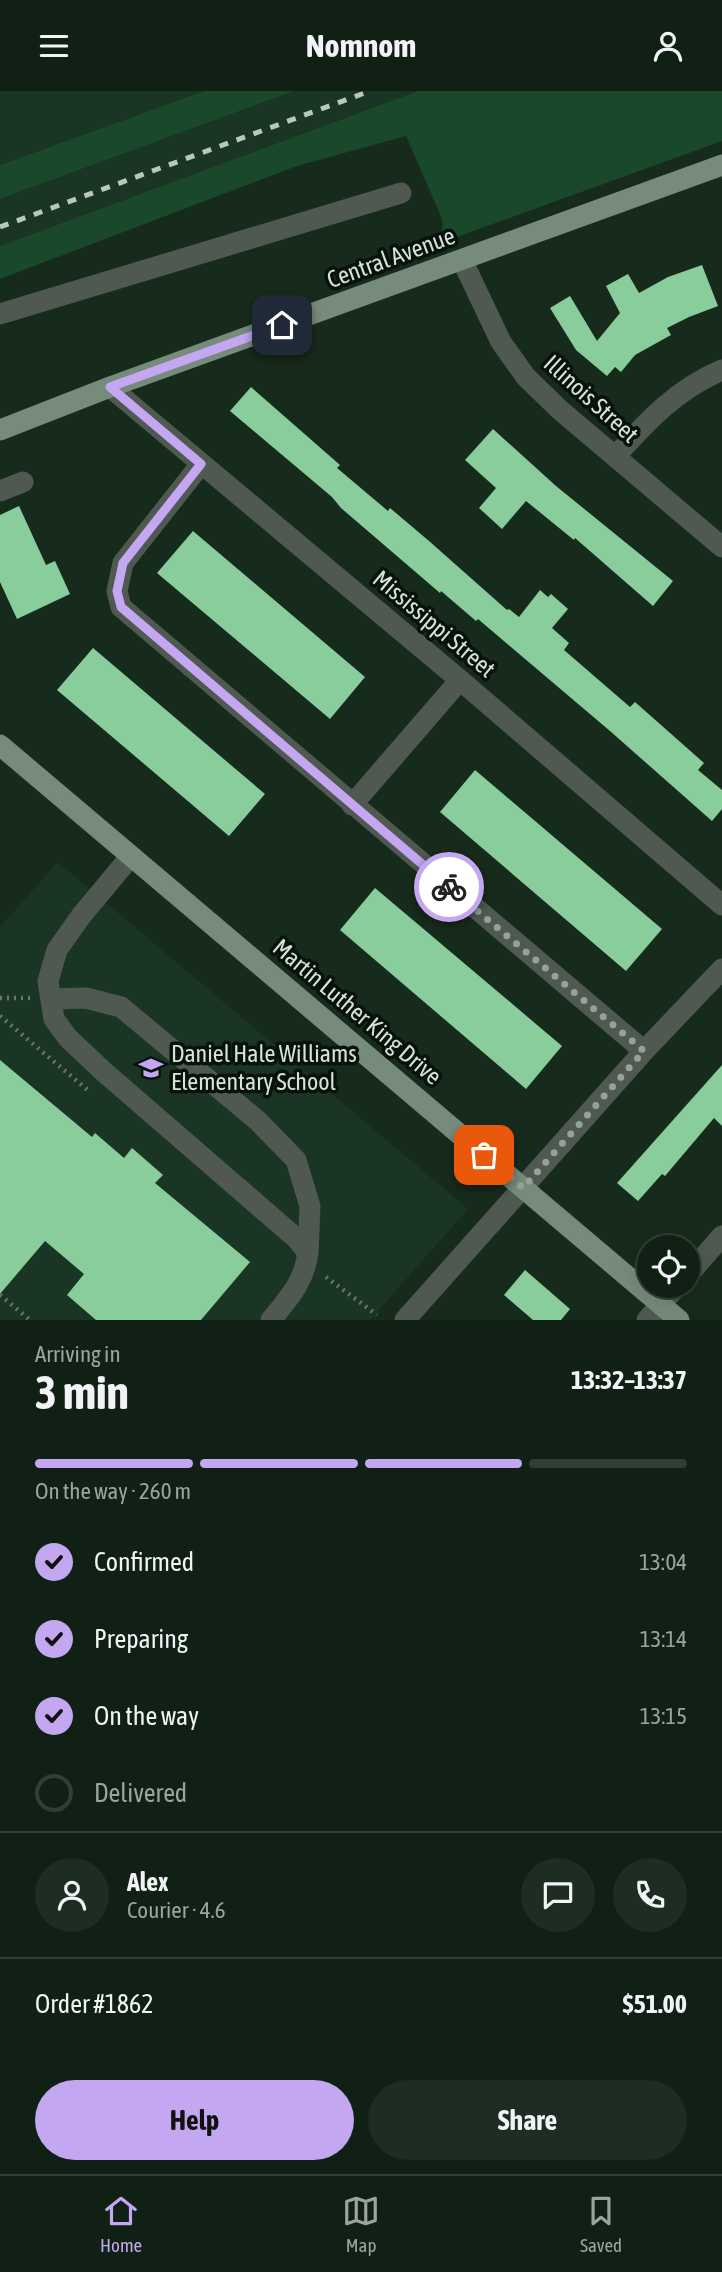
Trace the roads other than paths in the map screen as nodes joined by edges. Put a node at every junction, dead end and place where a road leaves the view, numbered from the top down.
1 (722, 165) edge
2 (401, 193) dead end
3 (462, 260) junction
4 (0, 314) edge
5 (722, 370) edge
6 (110, 387) junction
7 (0, 430) edge
8 (615, 457) junction
9 (201, 464) junction
10 (23, 482) dead end
11 (0, 492) edge
12 (722, 547) edge
13 (460, 680) junction
14 (0, 745) edge
15 (352, 805) junction
16 (131, 856) junction
17 (722, 905) edge
18 (722, 969) edge
19 (40, 998) junction
20 (644, 1051) junction
21 (523, 1188) junction
22 (722, 1236) edge
23 (309, 1253) junction
24 (700, 1261) edge
25 (666, 1298) edge
26 (654, 1312) edge
27 (271, 1320) edge
28 (405, 1320) edge
29 (679, 1320) edge

1 - 3 main road, Central Avenue
2 - 4 street
3 - 6 main road, Central Avenue
3 - 8 street, Illinois Street
5 - 8 street
6 - 7 main road, Central Avenue
6 - 9 street, Mississippi Street
8 - 12 street, Illinois Street
9 - 13 street, Mississippi Street
9 - 15 street
10 - 11 street
13 - 15 street
13 - 17 street, Mississippi Street
14 - 16 main road, Martin Luther King Drive
15 - 20 street
16 - 19 street
16 - 21 main road, Martin Luther King Drive
18 - 20 street
19 - 23 street
19 - 23 street
20 - 21 street
21 - 26 main road, Martin Luther King Drive
21 - 28 street
22 - 24 street
23 - 27 street
25 - 26 street
26 - 29 main road, Martin Luther King Drive

